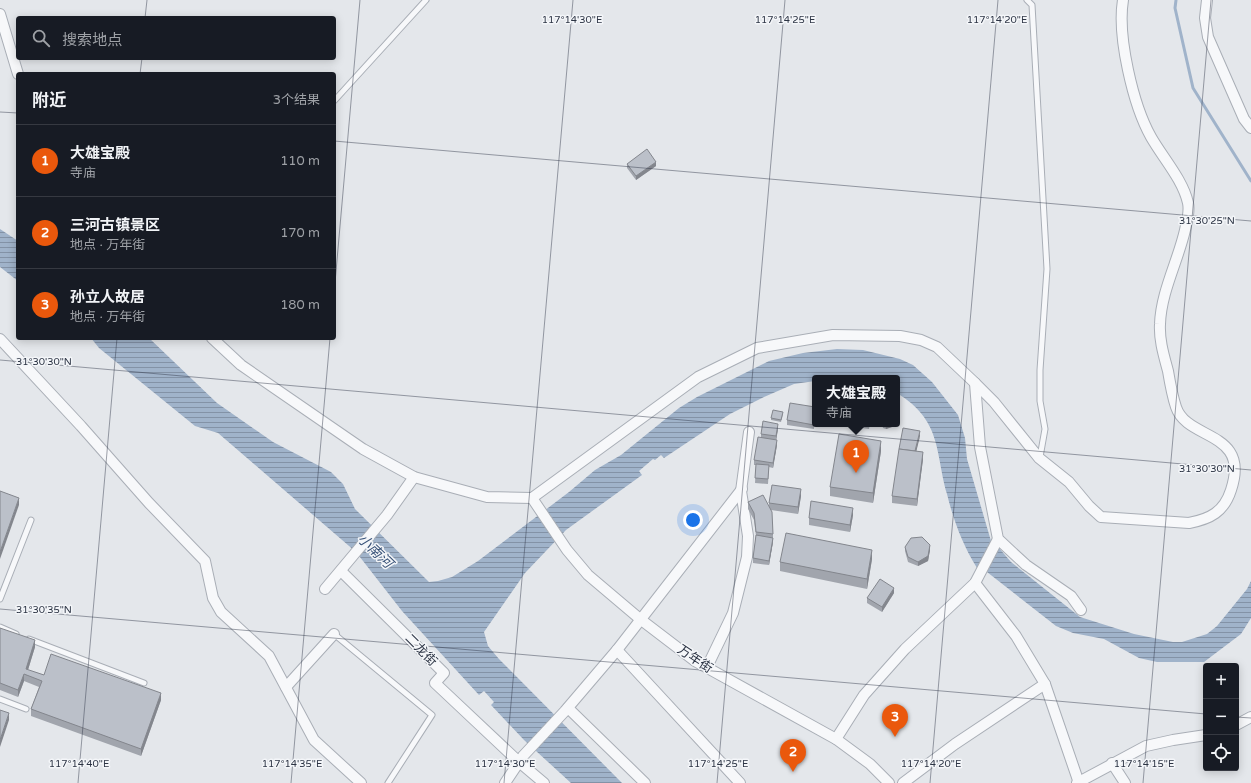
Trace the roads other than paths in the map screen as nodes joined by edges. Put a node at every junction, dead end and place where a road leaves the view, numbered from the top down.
1 (426, 0) edge
2 (1028, 0) edge
3 (1123, 0) edge
4 (1207, 0) edge
5 (0, 14) edge
6 (17, 72) edge
7 (336, 99) edge
8 (1251, 128) edge
9 (0, 339) edge
10 (214, 340) edge
11 (974, 383) junction
12 (749, 432) dead end
13 (1040, 458) junction
14 (414, 477) junction
15 (742, 488) junction
16 (532, 498) junction
17 (31, 520) dead end
18 (998, 539) junction
19 (341, 571) junction
20 (977, 580) junction
21 (325, 589) dead end
22 (0, 599) edge
23 (1081, 610) dead end
24 (640, 619) junction
25 (0, 627) edge
26 (334, 634) joint
27 (616, 650) junction
28 (706, 667) junction
29 (144, 683) dead end
30 (1045, 684) junction
31 (286, 687) junction
32 (0, 699) edge
33 (26, 709) dead end
34 (567, 710) junction
35 (1251, 717) edge
36 (1239, 724) edge
37 (1203, 735) edge
38 (836, 738) junction
39 (521, 759) junction
40 (1112, 763) junction
41 (543, 782) edge
42 (361, 783) edge
43 (388, 783) edge
44 (505, 783) edge
45 (645, 783) edge
46 (740, 783) edge
47 (889, 783) edge
48 (903, 783) edge
49 (1078, 783) edge
50 (1125, 783) edge

1 - 7 lane
2 - 13 lane
3 - 13 street
4 - 8 street
5 - 6 street
9 - 31 street
10 - 14 street
11 - 13 street
11 - 16 street
11 - 18 street
12 - 15 street
14 - 16 street
14 - 19 street
15 - 24 street
15 - 28 street
16 - 24 street, 万年街
17 - 22 lane
18 - 20 street
18 - 23 street
19 - 21 street
19 - 39 street, 二龙街
20 - 30 street
20 - 38 street
24 - 27 street
24 - 28 street, 万年街
25 - 29 lane
26 - 31 street
26 - 43 lane
27 - 34 street
27 - 46 street
28 - 38 street, 万年街
30 - 48 street
30 - 49 street
31 - 42 street
32 - 33 lane
34 - 39 street
34 - 45 street
35 - 36 street
37 - 40 street
38 - 47 street, 万年街
39 - 41 street
39 - 44 street
40 - 49 street
40 - 50 street

